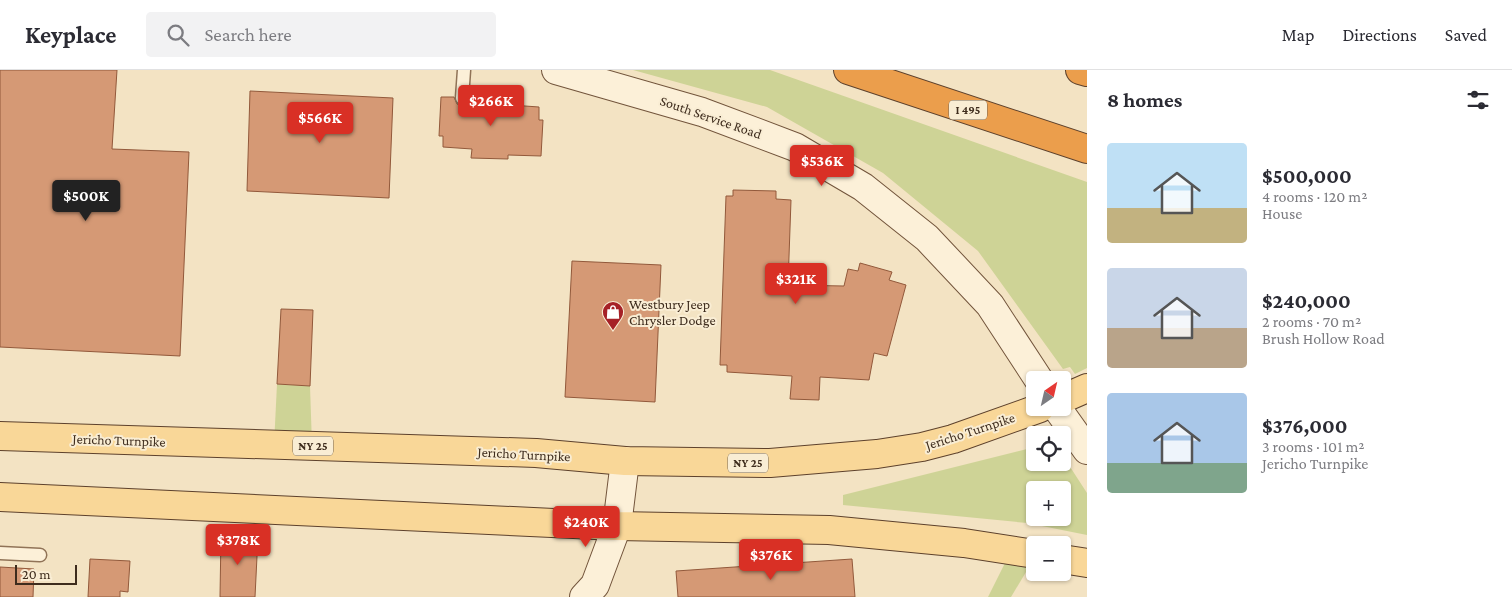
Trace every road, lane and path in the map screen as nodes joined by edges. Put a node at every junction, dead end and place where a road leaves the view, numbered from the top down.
1 (464, 70) edge
2 (556, 70) edge
3 (848, 70) edge
4 (1080, 70) edge
5 (1087, 72) edge
6 (462, 98) dead end
7 (1087, 149) edge
8 (1033, 371) edge
9 (1087, 388) edge
10 (1071, 395) edge
11 (1026, 413) edge
12 (1063, 416) edge
13 (0, 436) edge
14 (1087, 450) edge
15 (625, 461) junction
16 (0, 497) edge
17 (617, 526) junction
18 (0, 553) edge
19 (1026, 553) edge
20 (40, 555) dead end
21 (1071, 560) edge
22 (1087, 563) edge
23 (594, 593) edge

1 - 6 lane
2 - 8 main road, South Service Road
3 - 7 highway, I 495
4 - 5 highway
9 - 10 main road
11 - 15 main road, Jericho Turnpike / NY 25
12 - 14 main road
13 - 15 main road, Jericho Turnpike / NY 25
15 - 17 main road
16 - 17 main road
17 - 19 main road
17 - 23 main road
18 - 20 lane
21 - 22 main road

